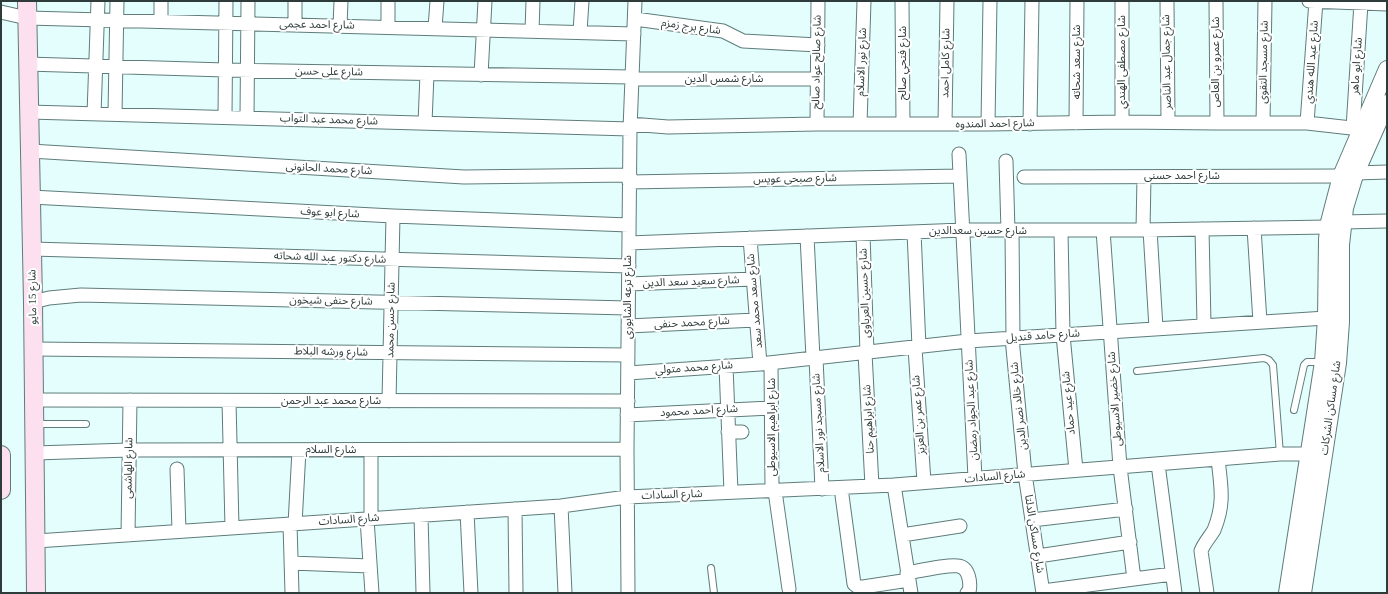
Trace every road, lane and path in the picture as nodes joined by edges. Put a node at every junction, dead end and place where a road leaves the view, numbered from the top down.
1 (98, 1) edge
2 (117, 1) edge
3 (162, 1) edge
4 (226, 1) edge
5 (248, 1) edge
6 (295, 1) edge
7 (341, 1) edge
8 (388, 1) edge
9 (437, 1) edge
10 (485, 1) edge
11 (533, 1) edge
12 (582, 1) edge
13 (636, 1) edge
14 (818, 1) edge
15 (864, 1) edge
16 (902, 1) edge
17 (947, 1) edge
18 (990, 1) edge
19 (1032, 1) edge
20 (1077, 1) edge
21 (1122, 1) edge
22 (1167, 1) edge
23 (1216, 1) edge
24 (1265, 1) edge
25 (1309, 1) edge
26 (1316, 1) edge
27 (1334, 2) edge
28 (1361, 3) junction
29 (1387, 4) edge
30 (27, 9) edge
31 (1, 12) edge
32 (634, 19) junction
33 (97, 20) junction
34 (117, 20) junction
35 (161, 21) junction
36 (226, 23) junction
37 (248, 24) junction
38 (295, 25) junction
39 (340, 26) junction
40 (388, 27) junction
41 (436, 28) junction
42 (483, 30) junction
43 (532, 31) junction
44 (580, 32) junction
45 (634, 34) junction
46 (818, 45) junction
47 (27, 64) junction
48 (96, 66) junction
49 (116, 67) junction
50 (1387, 69) edge
51 (226, 70) junction
52 (248, 70) junction
53 (427, 74) junction
54 (481, 75) junction
55 (631, 78) junction
56 (817, 79) junction
57 (1387, 103) edge
58 (29, 112) junction
59 (94, 114) junction
60 (115, 114) junction
61 (225, 117) junction
62 (247, 118) junction
63 (1383, 120) edge
64 (1122, 122) junction
65 (1168, 122) junction
66 (425, 123) junction
67 (1076, 123) junction
68 (1217, 123) junction
69 (1263, 123) junction
70 (1307, 123) junction
71 (817, 124) junction
72 (860, 124) junction
73 (903, 124) junction
74 (945, 124) junction
75 (988, 124) junction
76 (1030, 124) junction
77 (630, 127) junction
78 (1357, 129) junction
79 (30, 151) junction
80 (959, 154) dead end
81 (1006, 161) dead end
82 (1387, 172) edge
83 (1348, 174) junction
84 (960, 176) junction
85 (1024, 177) dead end
86 (1144, 177) junction
87 (630, 178) junction
88 (31, 198) junction
89 (393, 216) junction
90 (1387, 221) edge
91 (629, 225) junction
92 (1336, 225) junction
93 (1254, 228) junction
94 (1202, 229) junction
95 (963, 230) junction
96 (1062, 230) junction
97 (1103, 230) junction
98 (1147, 230) junction
99 (1010, 231) junction
100 (914, 232) junction
101 (863, 234) junction
102 (807, 236) junction
103 (750, 238) junction
104 (629, 243) junction
105 (32, 249) junction
106 (392, 260) junction
107 (629, 266) junction
108 (753, 279) junction
109 (629, 284) junction
110 (33, 302) junction
111 (392, 302) junction
112 (628, 308) junction
113 (1326, 318) junction
114 (756, 320) junction
115 (1260, 322) junction
116 (1204, 325) junction
117 (628, 326) junction
118 (1156, 328) junction
119 (1110, 332) junction
120 (1063, 335) junction
121 (1012, 338) junction
122 (968, 341) junction
123 (917, 348) junction
124 (34, 349) junction
125 (390, 353) junction
126 (866, 353) junction
127 (628, 355) junction
128 (814, 358) junction
129 (766, 363) junction
130 (1331, 363) junction
131 (726, 366) junction
132 (1137, 371) dead end
133 (628, 373) junction
134 (34, 400) junction
135 (130, 400) junction
136 (229, 401) junction
137 (389, 401) junction
138 (628, 401) junction
139 (772, 408) junction
140 (727, 410) junction
141 (1294, 410) dead end
142 (628, 415) junction
143 (34, 424) junction
144 (86, 424) dead end
145 (728, 432) junction
146 (742, 432) dead end
147 (627, 449) junction
148 (129, 450) junction
149 (230, 450) junction
150 (299, 450) junction
151 (371, 450) junction
152 (35, 453) junction
153 (1280, 454) junction
154 (1308, 454) junction
155 (1, 455) edge
156 (1218, 459) junction
157 (1158, 464) junction
158 (1120, 467) junction
159 (177, 469) dead end
160 (1076, 470) junction
161 (1025, 474) junction
162 (976, 478) junction
163 (924, 482) junction
164 (894, 485) junction
165 (872, 486) junction
166 (841, 488) junction
167 (822, 489) junction
168 (1, 490) edge
169 (773, 491) junction
170 (731, 492) junction
171 (627, 497) junction
172 (561, 506) junction
173 (515, 509) junction
174 (1126, 509) junction
175 (467, 512) junction
176 (421, 515) junction
177 (369, 518) junction
178 (1032, 520) junction
179 (293, 524) junction
180 (960, 526) dead end
181 (232, 528) junction
182 (179, 531) junction
183 (902, 534) junction
184 (128, 535) junction
185 (36, 541) junction
186 (1130, 542) junction
187 (1038, 556) junction
188 (291, 563) junction
189 (370, 566) junction
190 (711, 568) dead end
191 (1172, 574) junction
192 (1134, 579) junction
193 (909, 582) edge
194 (789, 589) dead end
195 (1043, 592) edge
196 (36, 593) edge
197 (292, 593) edge
198 (372, 593) edge
199 (423, 593) edge
200 (471, 593) edge
201 (516, 593) edge
202 (565, 593) edge
203 (628, 593) edge
204 (714, 593) edge
205 (967, 593) edge
206 (1175, 593) edge
207 (1207, 593) edge
208 (1287, 593) edge
209 (1303, 593) edge

1 - 33 street
2 - 34 street
3 - 35 street
4 - 36 street
5 - 37 street
6 - 38 street
7 - 39 street
8 - 40 street
9 - 41 street
10 - 42 street
11 - 43 street
12 - 44 street
13 - 32 street, شارع ترعه الشابورى
14 - 46 street, شارع صالح عواد صالح
15 - 72 street, شارع نور الاسلام
16 - 73 street, شارع فتحي صالح
17 - 74 street, شارع كامل احمد
18 - 75 street
19 - 76 street
20 - 67 street, شارع سعد شحاته
21 - 64 street, شارع مصطفى الهندي
22 - 65 street, شارع جمال عبد الناصر
23 - 68 street, شارع عمرو بن العاص
24 - 69 street, شارع مسجد التقوى
25 - 26 street
26 - 27 street
26 - 70 street, شارع عبد الله هندي
27 - 28 street
28 - 29 street
28 - 78 street, شارع ابو ماهر
30 - 31 street, شارع احمد عجمى
30 - 33 street, شارع احمد عجمى
30 - 47 main road, شارع 15 مايو
32 - 45 street, شارع ترعه الشابورى
32 - 46 street, شارع برج زمزم
33 - 34 street, شارع احمد عجمى
33 - 48 street
34 - 35 street, شارع احمد عجمى
34 - 49 street
35 - 36 street, شارع احمد عجمى
36 - 37 street, شارع احمد عجمى
36 - 51 street
37 - 38 street, شارع احمد عجمى
37 - 52 street
38 - 39 street, شارع احمد عجمى
39 - 40 street, شارع احمد عجمى
40 - 41 street, شارع احمد عجمى
41 - 42 street, شارع احمد عجمى
42 - 43 street, شارع احمد عجمى
42 - 54 street
43 - 44 street, شارع احمد عجمى
44 - 45 street, شارع احمد عجمى
45 - 55 street, شارع ترعه الشابورى
46 - 56 street, شارع صالح عواد صالح
47 - 48 street, شارع على حسن
47 - 58 main road, شارع 15 مايو
48 - 49 street, شارع على حسن
48 - 59 street
49 - 51 street, شارع على حسن
49 - 60 street
50 - 78 street
51 - 52 street, شارع على حسن
51 - 61 street
52 - 53 street, شارع على حسن
52 - 62 street
53 - 54 street, شارع على حسن
53 - 66 street
54 - 55 street, شارع على حسن
55 - 56 street, شارع شمس الدين
55 - 77 street, شارع ترعه الشابورى
56 - 71 street, شارع صالح عواد صالح
57 - 63 street
58 - 59 street, شارع محمد عبد التواب
58 - 79 main road, شارع 15 مايو
59 - 60 street, شارع محمد عبد التواب
60 - 61 street, شارع محمد عبد التواب
61 - 62 street, شارع محمد عبد التواب
62 - 66 street, شارع محمد عبد التواب
63 - 83 street
64 - 65 street, شارع احمد المندوه
64 - 67 street, شارع احمد المندوه
65 - 68 street, شارع احمد المندوه
66 - 77 street, شارع محمد عبد التواب
67 - 76 street, شارع احمد المندوه
68 - 69 street, شارع احمد المندوه
69 - 70 street, شارع احمد المندوه
70 - 78 street, شارع احمد المندوه
71 - 72 street, شارع احمد المندوه
71 - 77 street, شارع احمد المندوه
72 - 73 street, شارع احمد المندوه
73 - 74 street, شارع احمد المندوه
74 - 75 street, شارع احمد المندوه
75 - 76 street, شارع احمد المندوه
77 - 87 street, شارع ترعه الشابورى
78 - 83 street
79 - 87 street, شارع محمد الحانونى
79 - 88 main road, شارع 15 مايو
80 - 84 street, شارع عبد الجواد رمضان
81 - 99 street, شارع خالد نصر الدين
82 - 83 street, شارع احمد حسنى
83 - 86 street, شارع احمد حسنى
83 - 92 street
84 - 87 street, شارع صبحى عويس
84 - 95 street, شارع عبد الجواد رمضان
85 - 86 street, شارع احمد حسنى
86 - 98 street
87 - 91 street, شارع ترعه الشابورى
88 - 89 street, شارع ابو عوف
88 - 105 main road, شارع 15 مايو
89 - 91 street, شارع ابو عوف
89 - 106 street, شارع حسن محمد
90 - 92 street, شارع حسين سعدالدين
91 - 104 street, شارع ترعه الشابورى
92 - 93 street, شارع حسين سعدالدين
92 - 113 street, شارع مساكن الشركات
92 - 130 street, شارع مساكن الشركات
93 - 94 street, شارع حسين سعدالدين
93 - 115 street
94 - 98 street, شارع حسين سعدالدين
94 - 116 street
95 - 99 street, شارع حسين سعدالدين
95 - 100 street, شارع حسين سعدالدين
95 - 122 street, شارع عبد الجواد رمضان
96 - 97 street, شارع حسين سعدالدين
96 - 99 street, شارع حسين سعدالدين
96 - 120 street, شارع عيد حماد
97 - 98 street, شارع حسين سعدالدين
97 - 119 street, شارع خضير الاسيوطى
98 - 118 street
99 - 121 street, شارع خالد نصر الدين
100 - 101 street, شارع حسين سعدالدين
100 - 123 street, شارع عمر بن العزيز
101 - 102 street, شارع حسين سعدالدين
101 - 126 street, شارع حسين العرباوى
102 - 103 street, شارع حسين سعدالدين
102 - 128 street, شارع مسجد نور الاسلام
103 - 104 street, شارع حسين سعدالدين
103 - 108 street, شارع سعد محمد سعد
104 - 107 street, شارع ترعه الشابورى
105 - 106 street, شارع دكتور عبد الله شحاته
105 - 110 main road, شارع 15 مايو
106 - 107 street, شارع دكتور عبد الله شحاته
106 - 111 street, شارع حسن محمد
107 - 109 street, شارع ترعه الشابورى
108 - 109 street, شارع سعيد سعد الدين
108 - 114 street, شارع سعد محمد سعد
109 - 112 street, شارع ترعه الشابورى
110 - 111 street, شارع حنفى شيخون
110 - 124 main road, شارع 15 مايو
111 - 112 street, شارع حنفى شيخون
111 - 125 street, شارع حسن محمد
112 - 117 street, شارع ترعه الشابورى
113 - 115 street, شارع حامد قنديل
113 - 130 street, شارع مساكن الشركات
114 - 117 street, شارع محمد حنفى
114 - 129 street, شارع سعد محمد سعد
115 - 116 street, شارع حامد قنديل
116 - 118 street, شارع حامد قنديل
117 - 127 street, شارع ترعه الشابورى
118 - 119 street, شارع حامد قنديل
119 - 120 street, شارع حامد قنديل
119 - 158 street, شارع خضير الاسيوطى
120 - 121 street, شارع حامد قنديل
120 - 160 street, شارع عيد حماد
121 - 122 street, شارع حامد قنديل
121 - 161 street, شارع خالد نصر الدين
122 - 123 street, شارع حامد قنديل
122 - 162 street, شارع عبد الجواد رمضان
123 - 126 street, شارع حامد قنديل
123 - 163 street, شارع عمر بن العزيز
124 - 125 street, شارع ورشه البلاط
124 - 134 main road, شارع 15 مايو
125 - 127 street, شارع ورشه البلاط
125 - 137 street, شارع حسن محمد
126 - 128 street, شارع حامد قنديل
126 - 165 street, شارع ابراهيم حنا
127 - 133 street, شارع ترعه الشابورى
128 - 129 street, شارع حامد قنديل
128 - 167 street, شارع مسجد نور الاسلام
129 - 131 street, شارع محمد متولي
129 - 139 street, شارع ابراهيم الاسيوطى
130 - 141 lane
130 - 154 street, شارع مساكن الشركات
130 - 209 street, شارع مساكن الشركات
131 - 133 street, شارع محمد متولي
131 - 140 street
132 - 153 lane
133 - 138 street, شارع ترعه الشابورى
134 - 135 street, شارع محمد عبد الرحمن
134 - 143 main road, شارع 15 مايو
135 - 136 street, شارع محمد عبد الرحمن
135 - 148 street, شارع الهاشمى
136 - 137 street, شارع محمد عبد الرحمن
136 - 149 street
137 - 138 street, شارع محمد عبد الرحمن
138 - 142 street, شارع ترعه الشابورى
139 - 140 street, شارع احمد محمود
139 - 169 street, شارع ابراهيم الاسيوطى
140 - 142 street, شارع احمد محمود
140 - 145 street
142 - 147 street, شارع ترعه الشابورى
143 - 144 lane
143 - 152 main road, شارع 15 مايو
145 - 146 street
145 - 170 street
147 - 151 street, شارع السلام
147 - 171 street, شارع ترعه الشابورى
148 - 149 street, شارع السلام
148 - 152 street, شارع السلام
148 - 184 street, شارع الهاشمى
149 - 150 street, شارع السلام
149 - 181 street
150 - 151 street, شارع السلام
150 - 179 street
151 - 177 street
152 - 185 main road, شارع 15 مايو
153 - 154 street, شارع السادات
153 - 156 street, شارع السادات
154 - 208 street, شارع مساكن الشركات
155 - 168 main road
156 - 157 street, شارع السادات
156 - 207 street
157 - 158 street, شارع السادات
157 - 191 street
158 - 160 street, شارع السادات
158 - 174 street, شارع خضير الاسيوطى
159 - 182 street
160 - 161 street, شارع السادات
161 - 162 street, شارع السادات
161 - 178 street, شارع مساكن الدلتا
162 - 163 street, شارع السادات
163 - 164 street, شارع السادات
164 - 165 street, شارع السادات
164 - 183 street
165 - 166 street, شارع السادات
166 - 167 street, شارع السادات
166 - 193 street
167 - 169 street, شارع السادات
169 - 170 street, شارع السادات
169 - 194 street, شارع ابراهيم الاسيوطى
170 - 171 street, شارع السادات
171 - 172 street, شارع السادات
171 - 203 street, شارع ترعه الشابورى
172 - 173 street, شارع السادات
172 - 202 street
173 - 175 street, شارع السادات
173 - 201 street
174 - 178 street
174 - 186 street, شارع خضير الاسيوطى
175 - 176 street, شارع السادات
175 - 200 street
176 - 177 street, شارع السادات
176 - 199 street
177 - 179 street, شارع السادات
177 - 189 street
178 - 187 street, شارع مساكن الدلتا
179 - 181 street, شارع السادات
179 - 188 street
180 - 183 street
181 - 182 street, شارع السادات
182 - 184 street, شارع السادات
183 - 193 street
184 - 185 street, شارع السادات
185 - 196 main road, شارع 15 مايو
186 - 187 street
186 - 192 street, شارع خضير الاسيوطى
187 - 195 street, شارع مساكن الدلتا
188 - 189 street
188 - 197 street
189 - 198 street
190 - 204 lane
191 - 192 street
191 - 206 street
192 - 195 street
193 - 205 street

